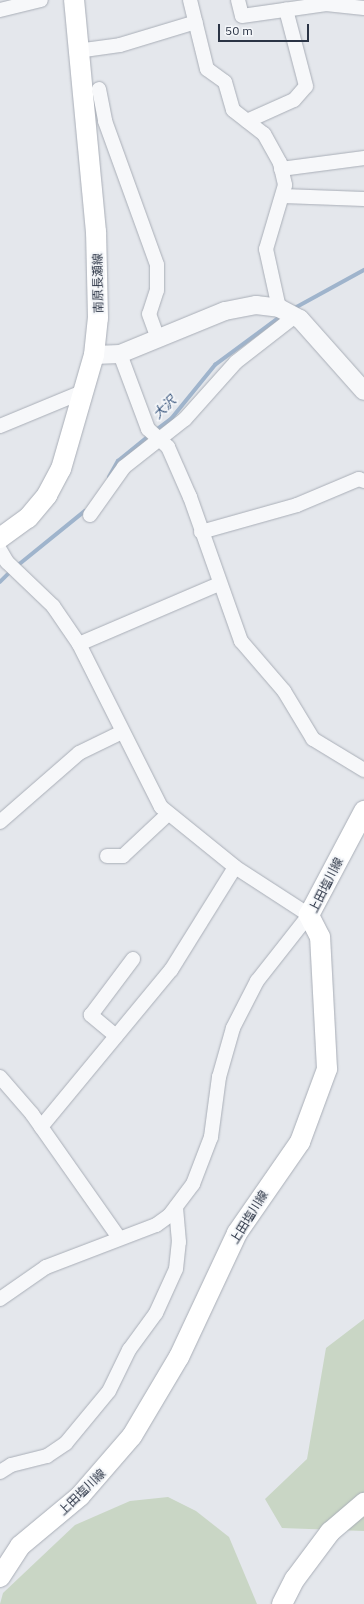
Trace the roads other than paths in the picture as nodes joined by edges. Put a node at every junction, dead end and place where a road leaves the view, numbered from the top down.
1 (41, 0) edge
2 (74, 0) edge
3 (190, 0) edge
4 (238, 0) edge
5 (364, 8) edge
6 (0, 10) edge
7 (286, 10) junction
8 (196, 22) junction
9 (77, 51) junction
10 (99, 89) dead end
11 (247, 121) junction
12 (364, 158) edge
13 (282, 169) junction
14 (283, 196) junction
15 (364, 200) edge
16 (279, 308) junction
17 (295, 316) junction
18 (158, 339) junction
19 (120, 354) junction
20 (94, 355) junction
21 (364, 391) edge
22 (82, 392) junction
23 (0, 426) edge
24 (160, 440) junction
25 (364, 481) edge
26 (90, 515) dead end
27 (201, 532) junction
28 (0, 538) edge
29 (2, 560) edge
30 (219, 584) junction
31 (79, 644) junction
32 (122, 732) junction
33 (364, 770) edge
34 (364, 810) edge
35 (168, 814) junction
36 (0, 822) edge
37 (107, 856) dead end
38 (235, 867) junction
39 (309, 915) junction
40 (133, 959) dead end
41 (116, 1036) junction
42 (0, 1077) edge
43 (41, 1126) junction
44 (176, 1207) junction
45 (119, 1238) junction
46 (0, 1299) edge
47 (0, 1472) edge
48 (364, 1503) edge
49 (0, 1577) edge
50 (282, 1604) edge

1 - 6 street
2 - 9 main road, 南原長瀬線
3 - 8 street
4 - 7 street
5 - 7 street
7 - 11 street
8 - 9 street
8 - 11 street
9 - 20 main road, 南原長瀬線
10 - 18 street
11 - 13 street
12 - 13 street
13 - 14 street
14 - 15 street
14 - 16 street
16 - 17 street
16 - 18 street
17 - 21 street
17 - 24 street
18 - 19 street
19 - 20 street
19 - 24 street
20 - 22 main road, 南原長瀬線
22 - 23 street
22 - 28 main road, 南原長瀬線
24 - 26 street
24 - 27 street
25 - 27 street
27 - 30 street
29 - 31 street
30 - 31 street
30 - 33 street
31 - 32 street
32 - 35 street
32 - 36 street
34 - 39 main road, 上田塩川線
35 - 37 street
35 - 38 street
38 - 39 street
38 - 41 street
39 - 44 street
39 - 49 main road, 上田塩川線
40 - 41 street
41 - 43 street
42 - 43 street
43 - 45 street
44 - 45 street
44 - 47 street
45 - 46 street
48 - 50 main road

